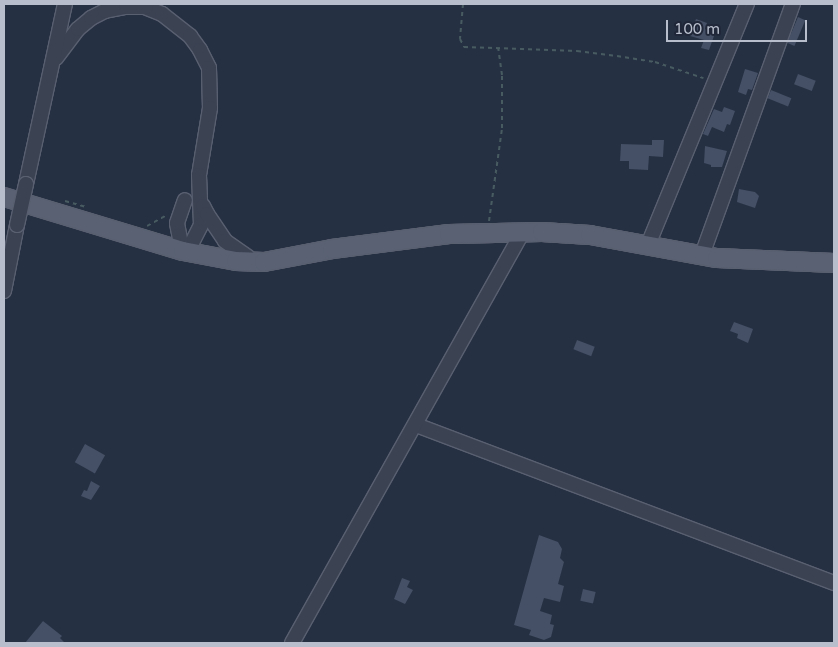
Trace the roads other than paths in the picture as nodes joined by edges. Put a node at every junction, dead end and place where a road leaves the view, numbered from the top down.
1 (65, 4) edge
2 (747, 4) edge
3 (793, 4) edge
4 (141, 6) edge
5 (52, 65) junction
6 (4, 197) edge
7 (201, 199) junction
8 (185, 200) road end
9 (522, 233) junction
10 (648, 245) junction
11 (702, 255) junction
12 (248, 257) dead end
13 (834, 263) edge
14 (4, 291) edge
15 (416, 425) junction
16 (834, 583) edge
17 (292, 643) edge

1 - 5 street
2 - 10 street
3 - 11 street
4 - 5 street
4 - 7 street
5 - 14 street, bridge
6 - 9 main road
7 - 8 street
7 - 12 street
9 - 10 main road
9 - 15 street
10 - 11 main road
11 - 13 main road
15 - 16 street
15 - 17 street

